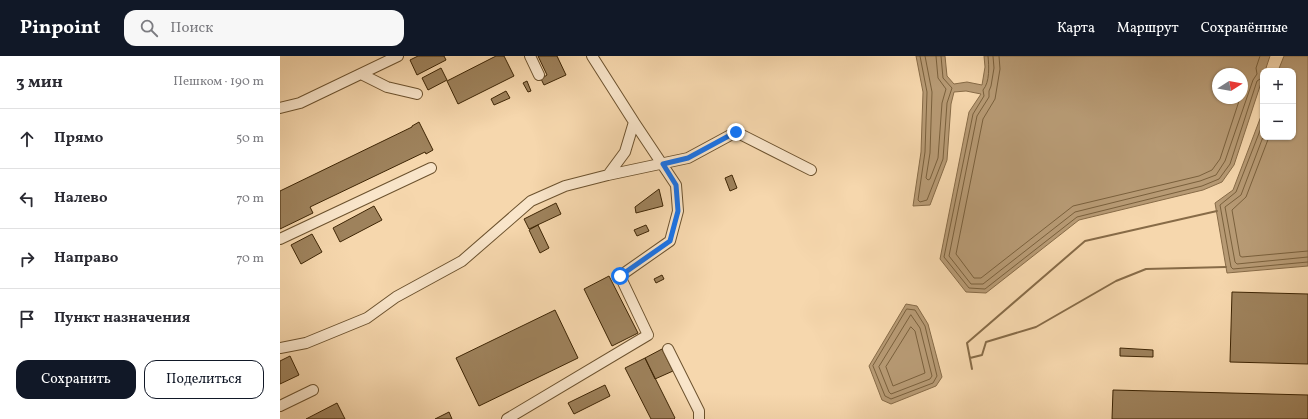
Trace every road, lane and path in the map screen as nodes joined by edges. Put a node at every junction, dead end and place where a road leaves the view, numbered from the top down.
1 (398, 56) edge
2 (530, 56) edge
3 (592, 56) edge
4 (361, 74) junction
5 (539, 75) dead end
6 (417, 94) dead end
7 (280, 108) edge
8 (634, 122) junction
9 (663, 164) junction
10 (431, 168) dead end
11 (811, 170) dead end
12 (608, 175) junction
13 (280, 239) edge
14 (280, 348) edge
15 (668, 349) dead end
16 (313, 390) dead end
17 (280, 406) edge
18 (507, 419) edge
19 (699, 419) edge

1 - 4 lane
2 - 5 lane
3 - 8 lane
4 - 6 lane
4 - 7 lane
8 - 9 lane
8 - 12 lane
9 - 11 lane
9 - 12 lane
9 - 18 lane
10 - 13 lane
12 - 14 lane
15 - 19 lane
16 - 17 lane

